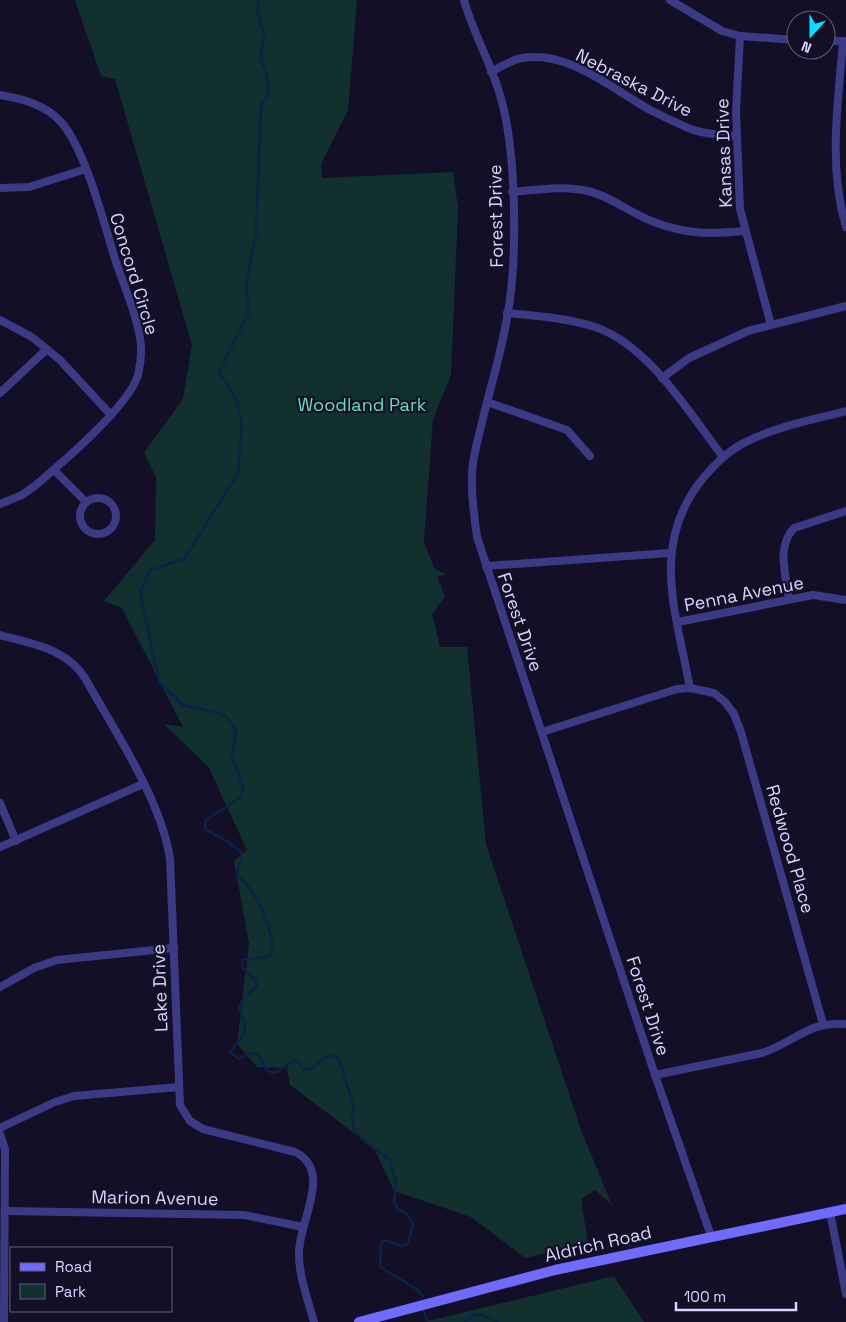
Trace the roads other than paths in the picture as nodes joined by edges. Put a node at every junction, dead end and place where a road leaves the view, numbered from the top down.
1 (464, 0) edge
2 (670, 0) edge
3 (740, 36) junction
4 (786, 39) edge
5 (844, 41) edge
6 (491, 72) junction
7 (0, 95) edge
8 (736, 136) junction
9 (86, 169) junction
10 (0, 188) edge
11 (512, 192) junction
12 (846, 226) edge
13 (745, 231) junction
14 (846, 306) edge
15 (508, 313) junction
16 (0, 320) edge
17 (771, 325) junction
18 (47, 349) junction
19 (662, 378) junction
20 (0, 393) edge
21 (487, 402) junction
22 (846, 411) edge
23 (111, 415) junction
24 (590, 456) dead end
25 (723, 457) junction
26 (54, 470) junction
27 (85, 501) junction
28 (0, 504) edge
29 (846, 511) edge
30 (670, 553) junction
31 (486, 566) junction
32 (789, 599) junction
33 (846, 600) edge
34 (678, 622) junction
35 (0, 635) edge
36 (690, 688) junction
37 (542, 732) junction
38 (143, 784) junction
39 (0, 803) edge
40 (16, 840) junction
41 (0, 847) edge
42 (174, 948) junction
43 (0, 988) edge
44 (823, 1024) junction
45 (846, 1024) edge
46 (655, 1075) junction
47 (179, 1087) junction
48 (0, 1128) edge
49 (0, 1134) edge
50 (846, 1209) edge
51 (5, 1212) junction
52 (830, 1212) junction
53 (303, 1227) junction
54 (711, 1236) junction
55 (846, 1294) edge
56 (4, 1322) edge
57 (314, 1322) edge
58 (359, 1322) edge

1 - 6 street, Forest Drive
2 - 3 street
3 - 4 street
3 - 8 street, Kansas Drive
5 - 12 street
6 - 8 street, Nebraska Drive
6 - 11 street, Forest Drive
7 - 9 street, Concord Circle
8 - 13 street, Kansas Drive
9 - 10 street
9 - 23 street, Concord Circle
11 - 13 street
11 - 15 street, Forest Drive
13 - 17 street, Kansas Drive
14 - 17 street
15 - 19 street
15 - 21 street, Forest Drive
16 - 18 street
17 - 19 street
18 - 20 street
18 - 23 street
19 - 25 street
21 - 24 street
21 - 31 street, Forest Drive
22 - 25 street
23 - 26 street, Concord Circle
25 - 30 street
26 - 27 street
26 - 28 street, Concord Circle
27 - 27 street
29 - 32 street
30 - 31 street
30 - 34 street
31 - 37 street, Forest Drive
32 - 33 street, Penna Avenue
32 - 34 street, Penna Avenue
34 - 36 street
35 - 38 street, Lake Drive
36 - 37 street, Redwood Place
36 - 44 street, Redwood Place
37 - 46 street, Forest Drive
38 - 40 street
38 - 42 street, Lake Drive
39 - 40 street
40 - 41 street
42 - 43 street
42 - 47 street, Lake Drive
44 - 45 street
44 - 46 street
46 - 54 street, Forest Drive
47 - 48 street
47 - 53 street, Lake Drive
49 - 51 street
50 - 52 main road, Aldrich Road
51 - 53 street, Marion Avenue
51 - 56 street
52 - 54 main road, Aldrich Road
52 - 55 street
53 - 57 street, Lake Drive
54 - 58 main road, Aldrich Road

